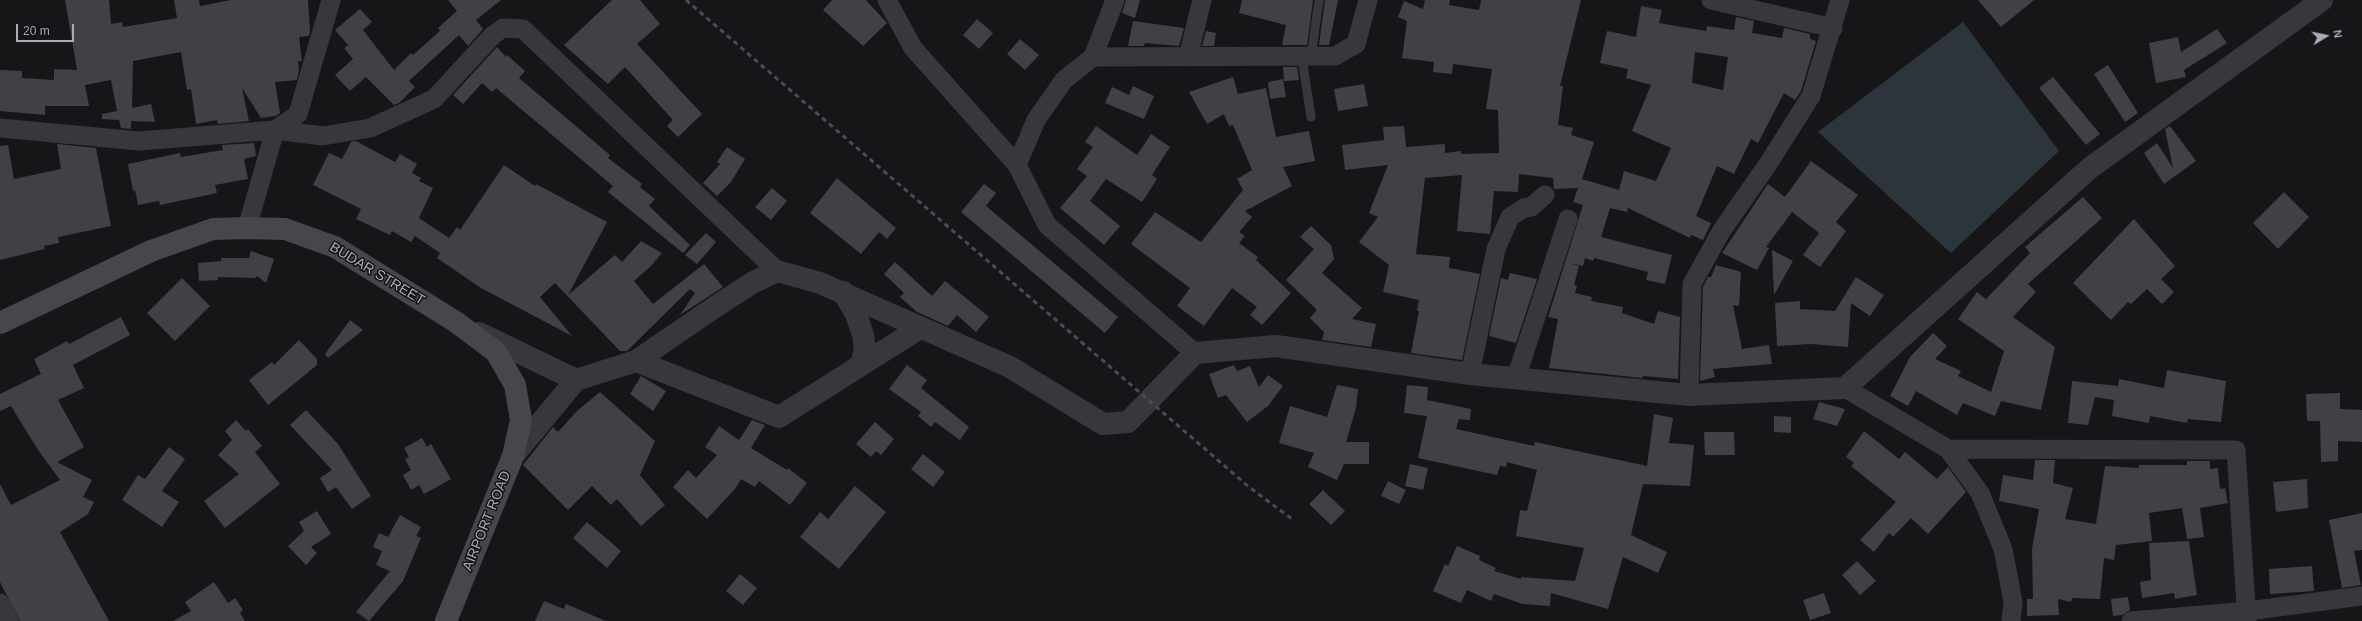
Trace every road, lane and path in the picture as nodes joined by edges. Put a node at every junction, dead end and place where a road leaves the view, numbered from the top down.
1 (331, 0) edge
2 (887, 0) edge
3 (1115, 0) edge
4 (1202, 0) edge
5 (1319, 0) edge
6 (1368, 0) edge
7 (1711, 0) edge
8 (1840, 0) edge
9 (2322, 0) edge
10 (1833, 28) junction
11 (1093, 57) junction
12 (1188, 57) junction
13 (1306, 57) junction
14 (1311, 117) dead end
15 (0, 128) edge
16 (275, 130) junction
17 (1016, 165) junction
18 (1545, 195) dead end
19 (1568, 219) dead end
20 (247, 228) junction
21 (777, 271) junction
22 (843, 292) junction
23 (456, 322) junction
24 (0, 323) edge
25 (920, 328) junction
26 (1194, 353) junction
27 (636, 361) junction
28 (861, 365) junction
29 (1470, 374) junction
30 (1516, 378) junction
31 (576, 380) junction
32 (1846, 388) junction
33 (1688, 395) junction
34 (521, 420) joint
35 (1948, 449) junction
36 (513, 456) junction
37 (2362, 596) edge
38 (0, 603) edge
39 (2247, 616) edge
40 (10, 621) edge
41 (446, 621) edge
42 (2011, 621) edge
43 (2130, 621) edge

1 - 16 street
2 - 17 street
3 - 11 street
4 - 12 street
5 - 13 lane
6 - 13 street
7 - 10 street
8 - 10 street
9 - 32 street
10 - 33 street
11 - 12 street
11 - 17 street
12 - 13 street
13 - 14 lane
15 - 16 street
16 - 20 street
16 - 21 street
17 - 26 street
18 - 29 street
19 - 30 street
20 - 23 main road, BUDAR STREET
20 - 24 main road, BUDAR STREET
21 - 22 street
21 - 27 street
22 - 25 street
22 - 28 street
23 - 31 street
23 - 34 main road, BUDAR STREET
25 - 26 street
25 - 28 street
26 - 29 street
27 - 28 street
27 - 31 street
29 - 30 street
30 - 33 street
31 - 36 street
32 - 33 street
32 - 35 street
34 - 36 main road, AIRPORT ROAD
35 - 39 street
35 - 42 street
36 - 41 main road, AIRPORT ROAD
37 - 39 street
38 - 40 street
39 - 43 street

